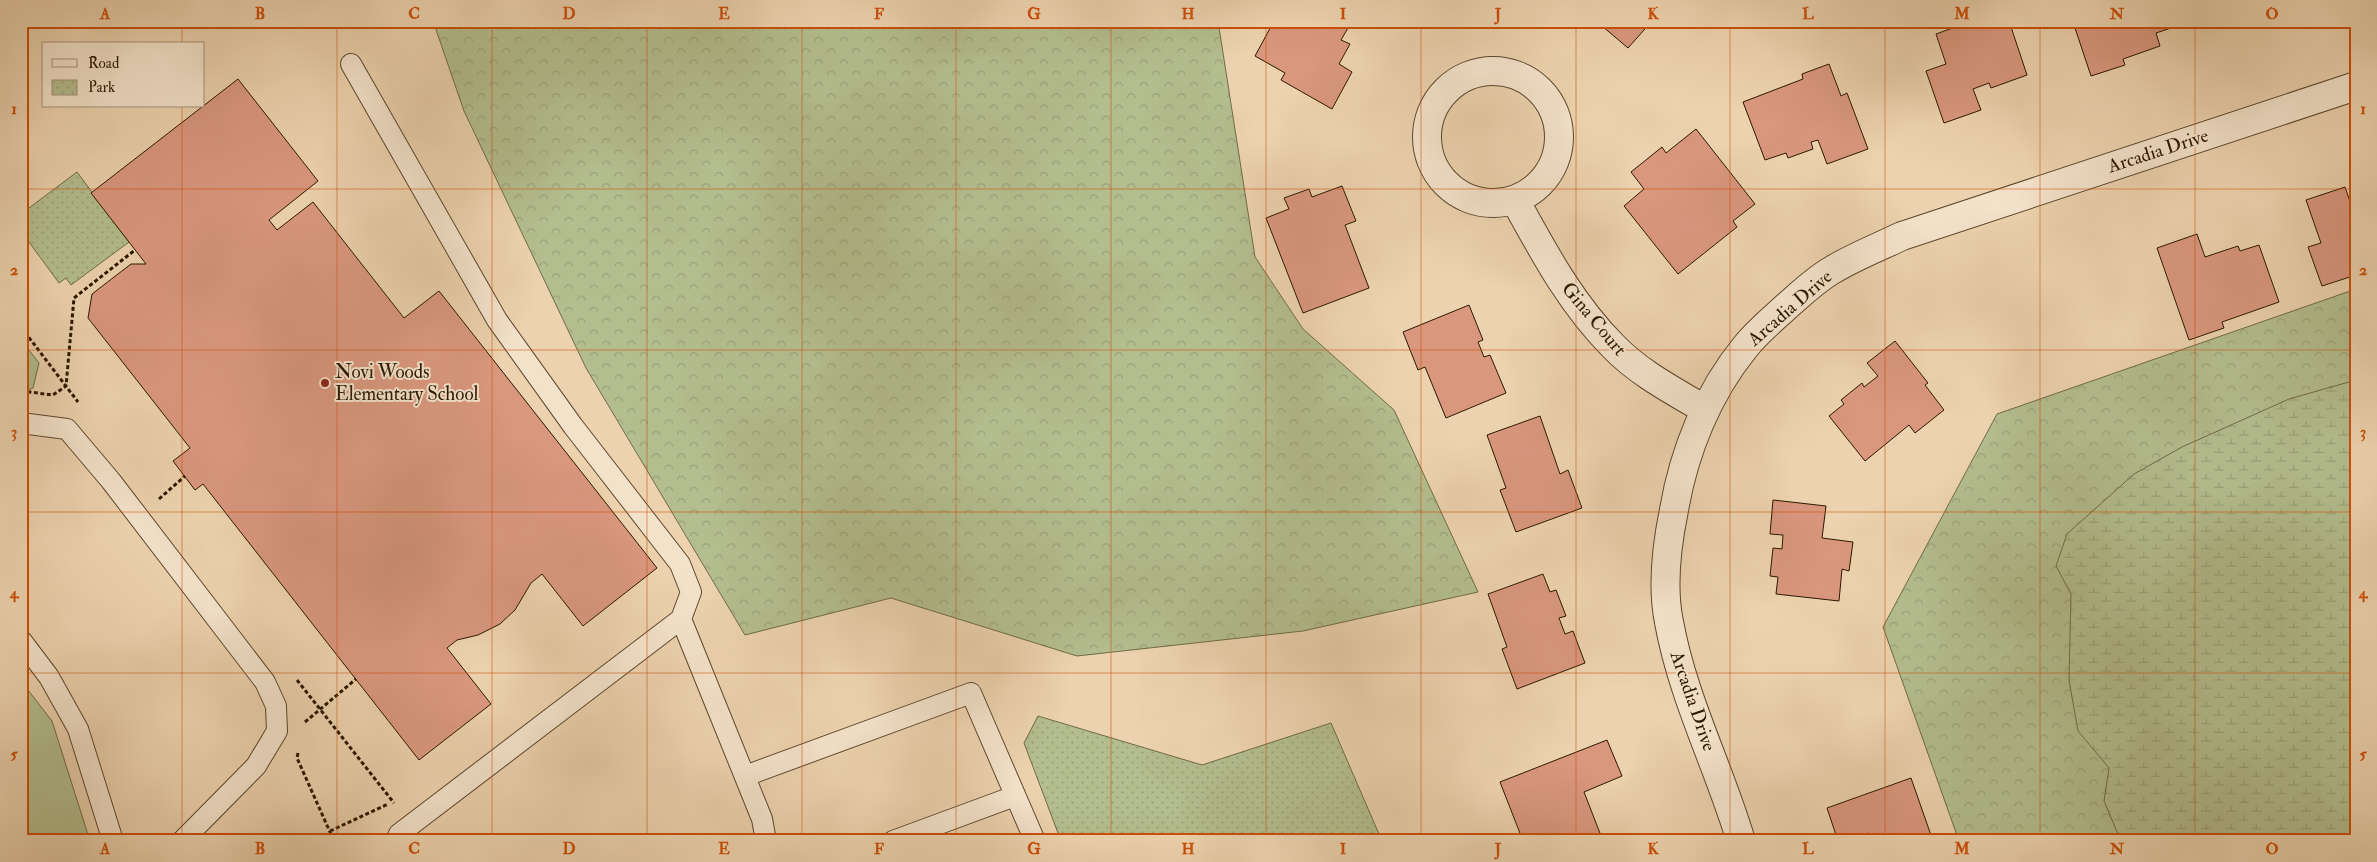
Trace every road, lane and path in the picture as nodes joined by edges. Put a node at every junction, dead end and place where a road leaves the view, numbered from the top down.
1 (351, 64) dead end
2 (2356, 86) edge
3 (1515, 200) junction
4 (135, 250) dead end
5 (21, 392) edge
6 (1704, 408) junction
7 (21, 423) edge
8 (184, 476) dead end
9 (156, 501) dead end
10 (681, 619) junction
11 (21, 640) edge
12 (356, 679) dead end
13 (303, 731) dead end
14 (299, 749) dead end
15 (745, 776) junction
16 (1015, 796) junction
17 (113, 841) edge
18 (182, 841) edge
19 (334, 841) edge
20 (396, 841) edge
21 (766, 841) edge
22 (893, 841) edge
23 (1034, 841) edge
24 (1741, 841) edge

1 - 10 lane
2 - 6 street, Arcadia Drive
3 - 3 street
3 - 6 street, Gina Court
4 - 5 path
6 - 24 street, Arcadia Drive
7 - 18 lane
8 - 9 path
10 - 15 lane
10 - 20 lane
11 - 17 lane
12 - 13 path
14 - 19 path
15 - 16 lane
15 - 21 lane
16 - 22 lane
16 - 23 lane

